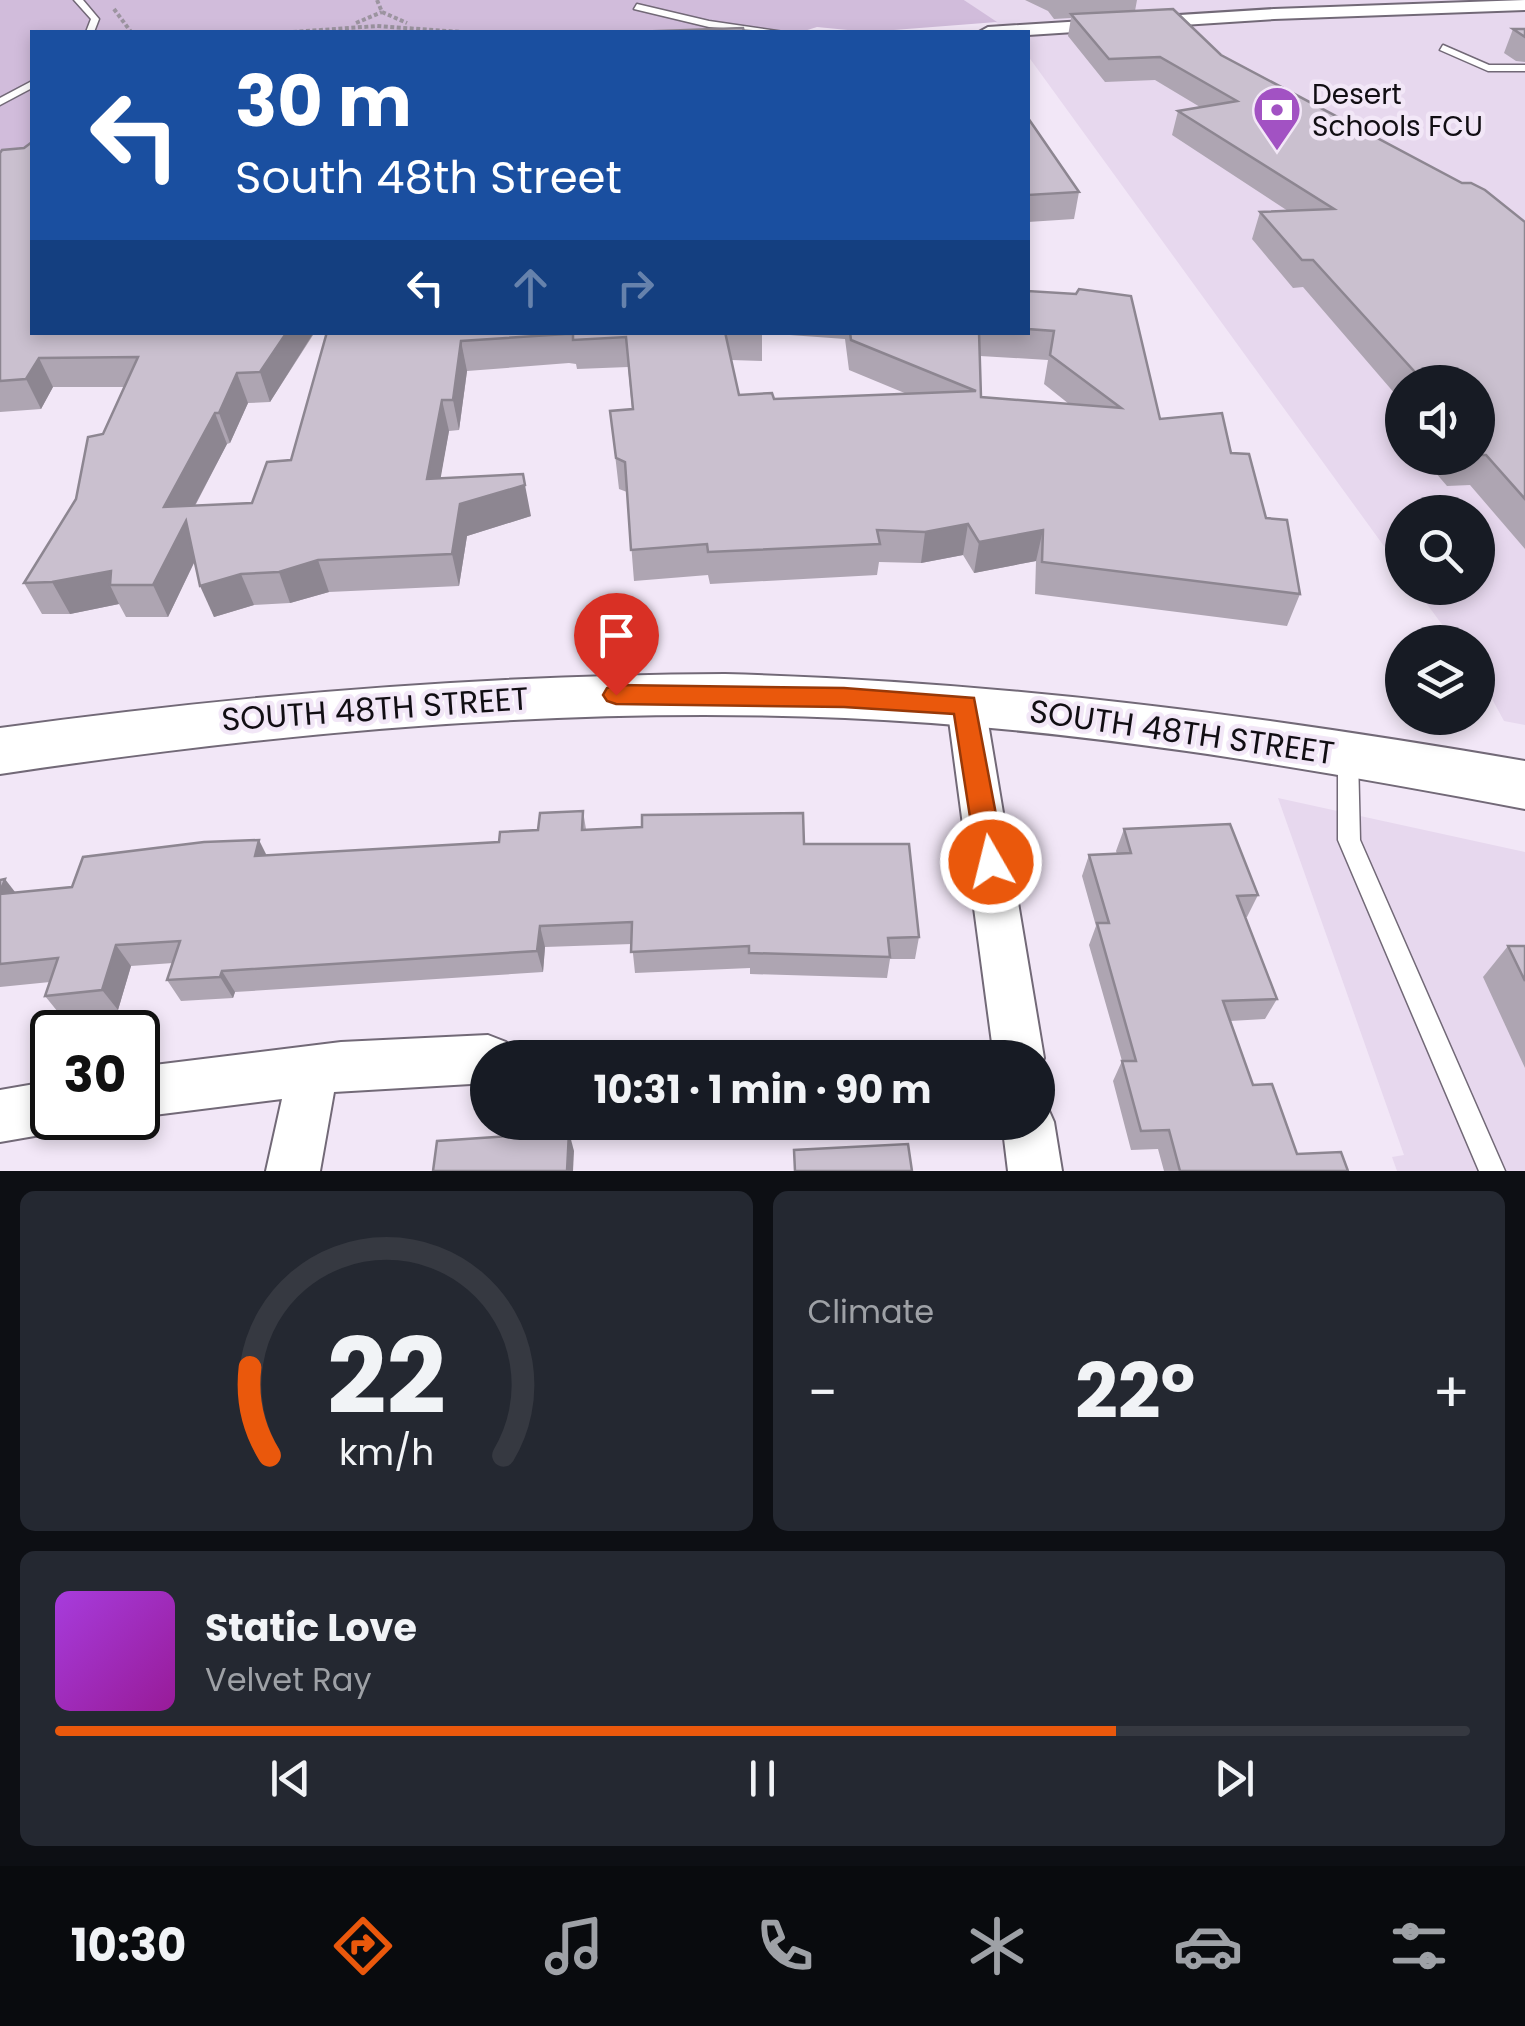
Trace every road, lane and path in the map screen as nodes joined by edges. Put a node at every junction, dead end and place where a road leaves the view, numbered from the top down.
1 (78, 0) edge
2 (107, 0) edge
3 (377, 0) edge
4 (1525, 5) edge
5 (637, 7) dead end
6 (382, 12) junction
7 (344, 26) junction
8 (413, 26) junction
9 (91, 30) edge
10 (130, 30) edge
11 (309, 30) edge
12 (445, 30) edge
13 (762, 30) edge
14 (1020, 30) edge
15 (1443, 48) dead end
16 (1525, 68) edge
17 (30, 85) edge
18 (0, 102) edge
19 (966, 705) junction
20 (0, 751) edge
21 (1348, 755) junction
22 (1525, 785) edge
23 (1015, 1040) edge
24 (470, 1059) edge
25 (313, 1072) junction
26 (160, 1089) edge
27 (30, 1111) edge
28 (0, 1116) edge
29 (1031, 1140) edge
30 (293, 1171) edge
31 (1035, 1171) edge
32 (1492, 1171) edge

1 - 9 lane
2 - 10 path
3 - 6 path
4 - 14 street
5 - 13 lane
6 - 7 path
6 - 8 path
7 - 8 path
7 - 11 path
8 - 12 path
15 - 16 lane
17 - 18 lane
19 - 20 main road, SOUTH 48TH STREET
19 - 21 main road, SOUTH 48TH STREET
19 - 23 street
21 - 22 main road, SOUTH 48TH STREET
21 - 32 lane
24 - 25 street
25 - 26 street
25 - 30 street
27 - 28 street
29 - 31 street

